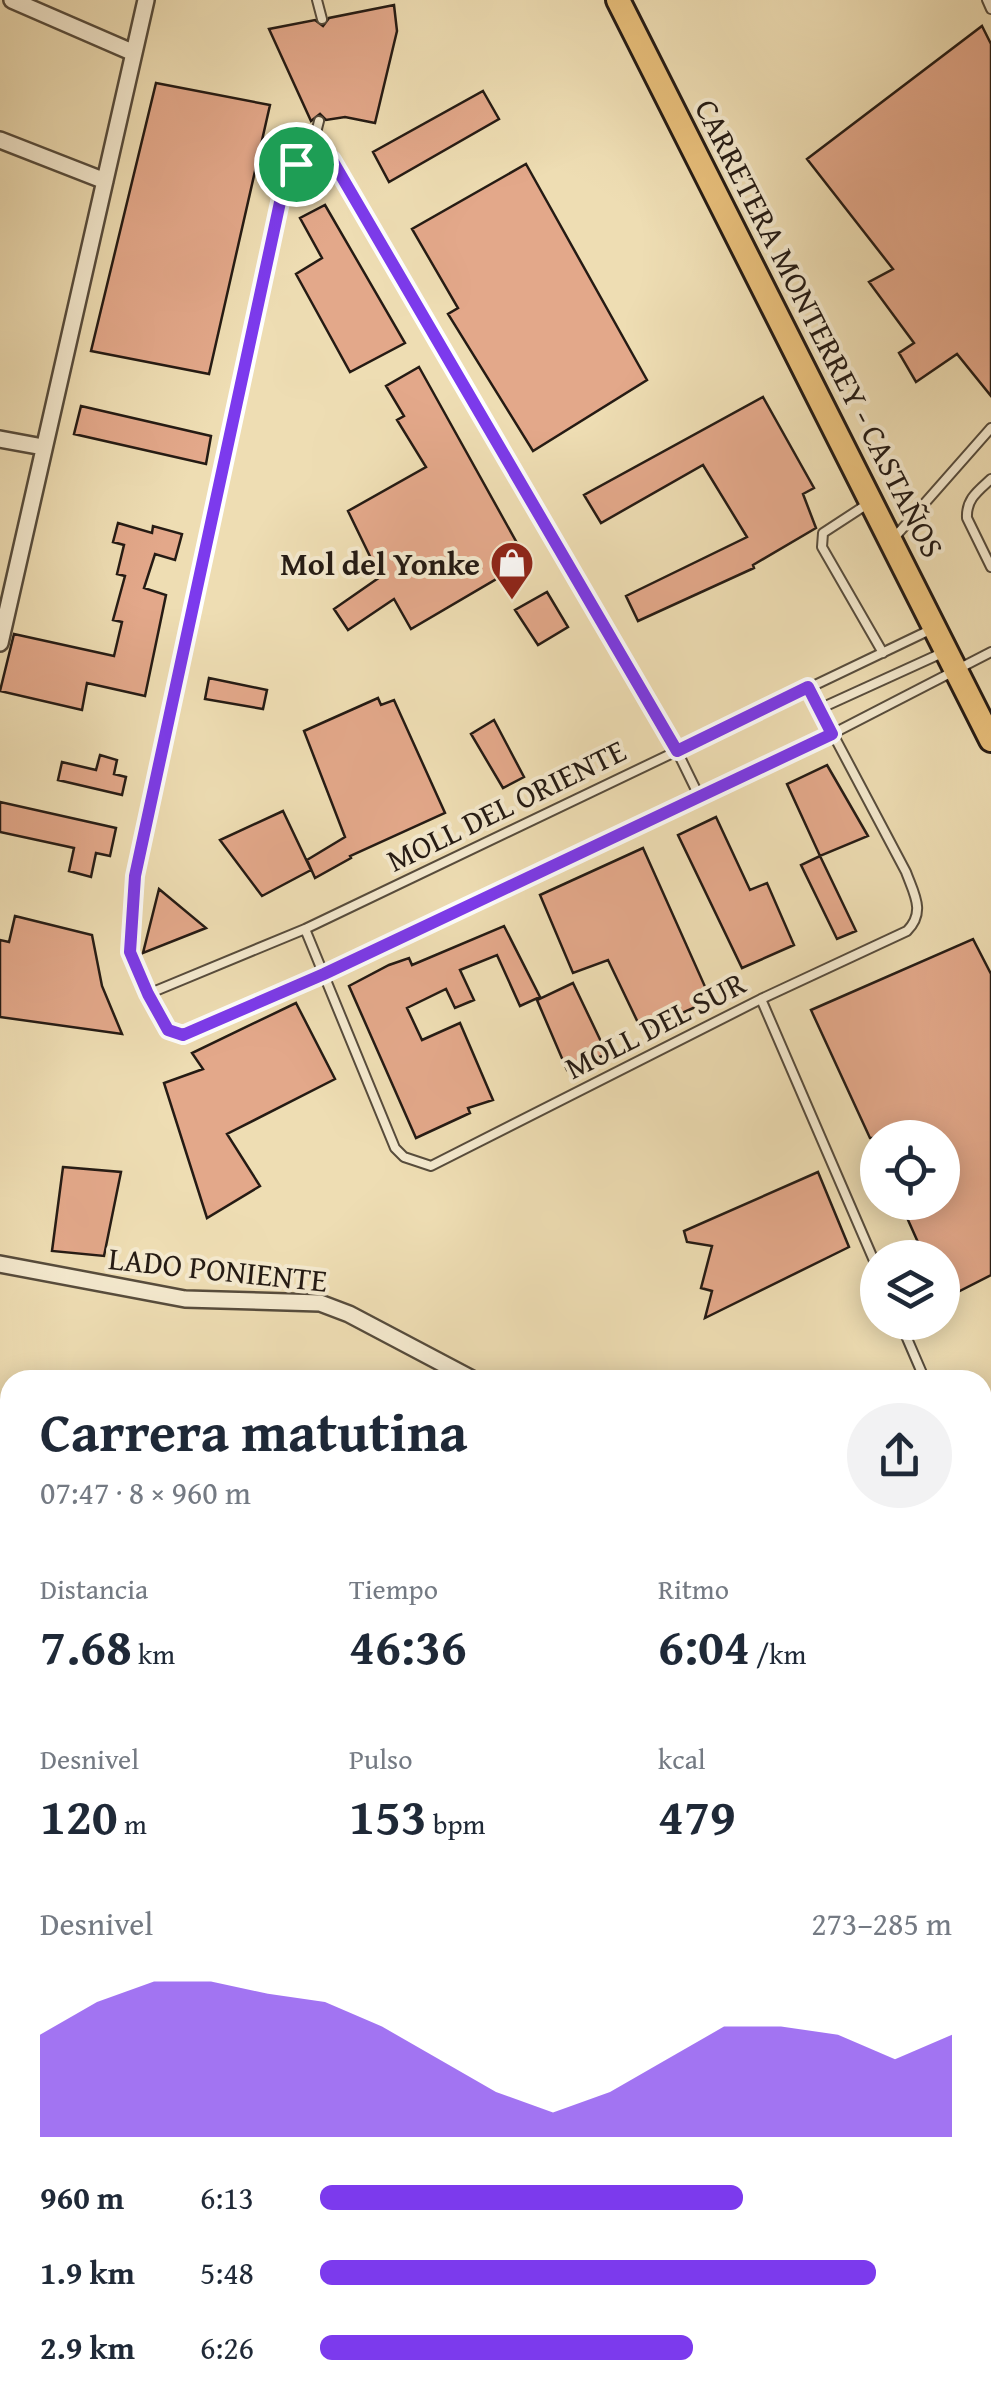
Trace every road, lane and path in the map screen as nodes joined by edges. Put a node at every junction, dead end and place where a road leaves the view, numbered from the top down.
1 (12, 0) edge
2 (146, 0) edge
3 (317, 0) edge
4 (618, 0) edge
5 (987, 0) edge
6 (991, 8) edge
7 (322, 19) dead end
8 (134, 53) junction
9 (319, 121) dead end
10 (0, 140) edge
11 (310, 156) junction
12 (105, 182) junction
13 (991, 428) edge
14 (0, 439) edge
15 (43, 447) junction
16 (991, 478) edge
17 (870, 502) junction
18 (891, 542) junction
19 (991, 567) edge
20 (936, 627) junction
21 (0, 643) edge
22 (947, 650) junction
23 (991, 652) edge
24 (883, 653) junction
25 (958, 672) junction
26 (808, 687) junction
27 (819, 709) junction
28 (985, 712) edge
29 (832, 734) junction
30 (991, 739) edge
31 (677, 751) junction
32 (699, 796) junction
33 (305, 929) junction
34 (324, 974) junction
35 (148, 994) junction
36 (761, 1000) junction
37 (865, 1240) edge
38 (0, 1264) edge
39 (908, 1340) edge
40 (455, 1370) edge
41 (921, 1370) edge

1 - 8 street
2 - 8 street
3 - 7 lane
4 - 17 main road, CARRETERA MONTERREY - CASTAÑOS
5 - 6 lane
8 - 12 street
9 - 11 lane
10 - 12 street
11 - 31 lane
11 - 35 lane
12 - 15 street
13 - 18 lane
14 - 15 street
15 - 21 street
16 - 19 lane
17 - 18 main road, CARRETERA MONTERREY - CASTAÑOS
17 - 24 lane
18 - 20 main road, CARRETERA MONTERREY - CASTAÑOS
20 - 22 main road, CARRETERA MONTERREY - CASTAÑOS
20 - 24 lane, MOLL DEL ORIENTE
22 - 25 main road, CARRETERA MONTERREY - CASTAÑOS
22 - 27 lane
23 - 25 lane
24 - 26 lane, MOLL DEL ORIENTE
25 - 28 main road, CARRETERA MONTERREY - CASTAÑOS
25 - 29 lane
26 - 27 lane, MOLL DEL SUR
26 - 31 lane, MOLL DEL ORIENTE
27 - 29 lane, MOLL DEL SUR
28 - 30 main road, CARRETERA MONTERREY - CASTAÑOS
29 - 32 lane
29 - 36 lane, MOLL DEL SUR
31 - 32 lane
31 - 33 lane, MOLL DEL ORIENTE
32 - 34 lane
33 - 34 lane, MOLL DEL SUR
33 - 35 lane, MOLL DEL ORIENTE
34 - 35 lane
34 - 36 lane, MOLL DEL SUR
36 - 37 lane
38 - 40 street, LADO PONIENTE
39 - 41 lane

